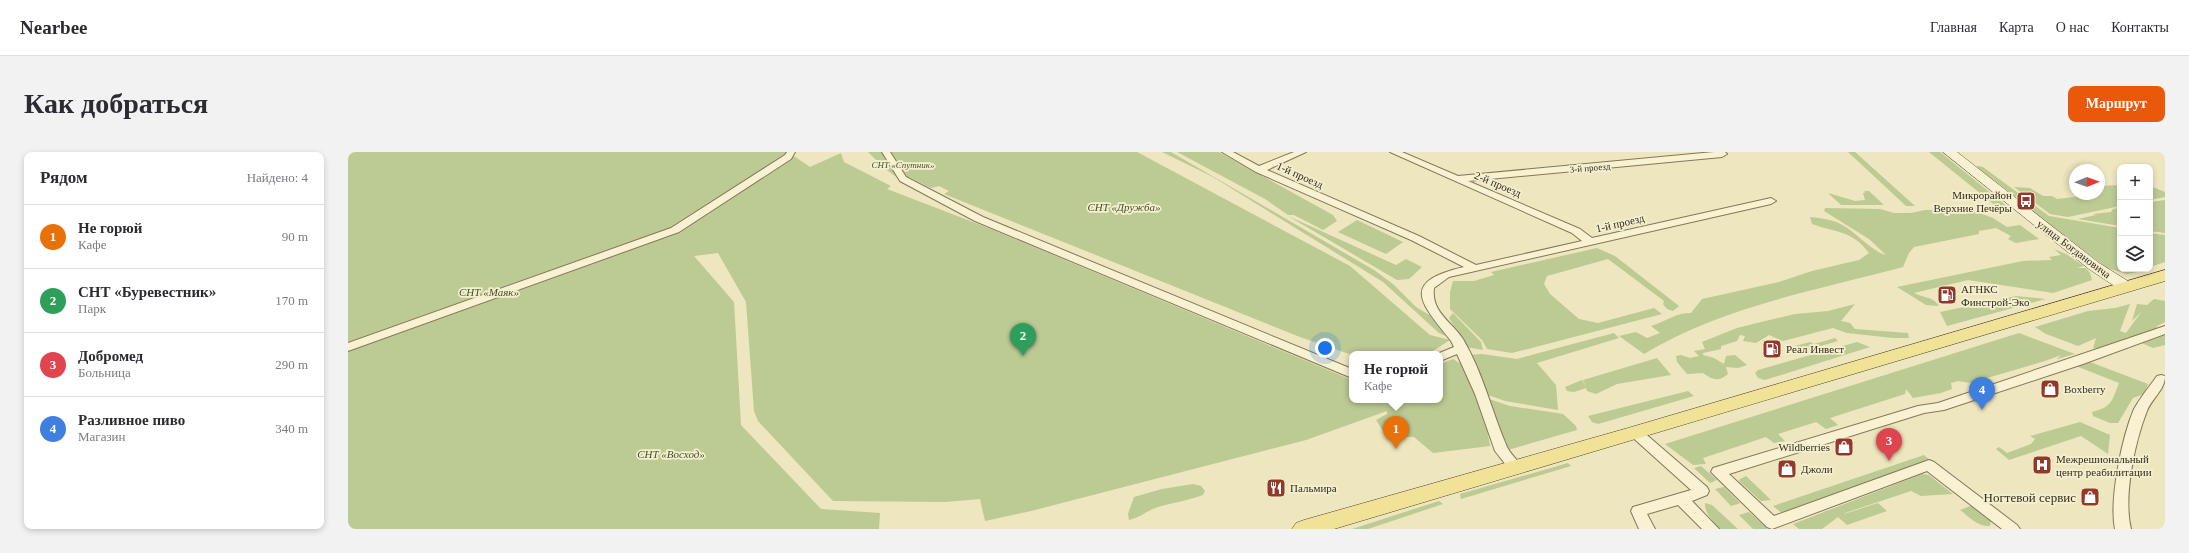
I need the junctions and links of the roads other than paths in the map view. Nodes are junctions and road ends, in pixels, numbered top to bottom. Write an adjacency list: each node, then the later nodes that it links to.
1 (791, 152): 16 (street)
2 (886, 152): 19 (street)
3 (1226, 152): 8 (street, 1-й проезд)
4 (1302, 152): 8 (street)
5 (1394, 152): 9 (street, 2-й проезд)
6 (1949, 152): 14 (street, улица Богдановича)
7 (1722, 154): 9 (street, 3-й проезд)
8 (1259, 170): 12 (street, 1-й проезд)
9 (1457, 179): 11 (street, 2-й проезд)
10 (1771, 201): 11 (street, 1-й проезд)
11 (1590, 242): 12 (street, 1-й проезд)
12 (1474, 268): 17 (street, 1-й проезд)
13 (2165, 275): 14 (main road)
14 (2125, 286): 21 (main road)
15 (2165, 330): 27 (street)
16 (348, 347)
17 (1460, 349): 18 (street); 22 (street)
18 (1443, 356)
19 (1349, 373)
20 (2161, 379): 28 (street)
21 (1636, 433): 22 (main road); 23 (street)
22 (1514, 467): 24 (main road)
23 (1681, 499): 25 (street); 26 (street)
24 (1304, 529)
25 (1647, 529)
26 (1711, 529)
27 (2012, 529)
28 (2123, 529)

